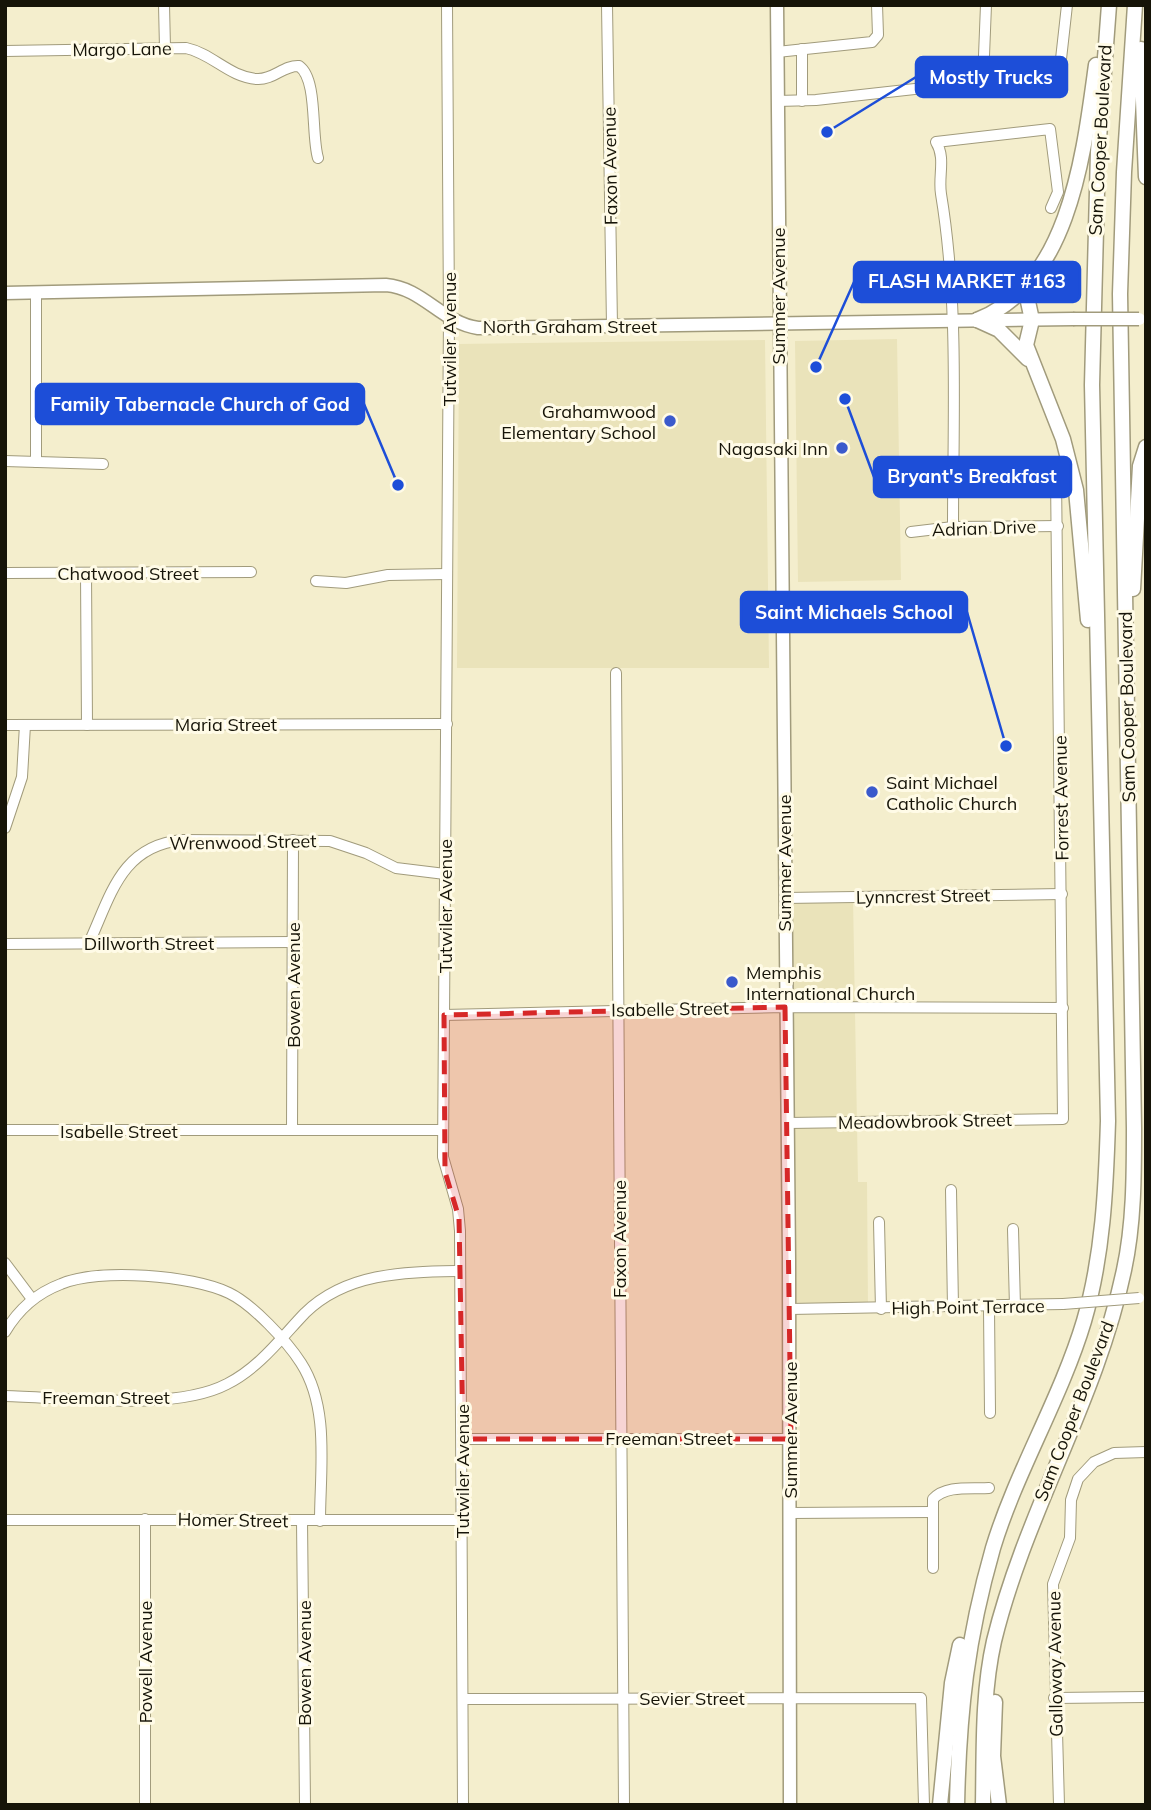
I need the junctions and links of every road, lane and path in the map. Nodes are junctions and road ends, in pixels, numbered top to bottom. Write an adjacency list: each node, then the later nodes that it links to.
1 (164, 5): 11 (street)
2 (447, 5): 24 (street, Tutwiler Avenue)
3 (607, 5): 30 (street, Faxon Avenue)
4 (777, 5): 14 (main road, Summer Avenue)
5 (877, 5): 12 (street)
6 (986, 5): 15 (street)
7 (1067, 5): 15 (street)
8 (1106, 5): 21 (highway); 53 (highway, Sam Cooper Boulevard)
9 (1135, 5): 45 (highway, Sam Cooper Boulevard)
10 (1141, 5): 19 (highway)
11 (165, 48): 13 (street, Margo Lane); 18 (street, Margo Lane)
12 (807, 49): 14 (street); 17 (street)
13 (5, 51)
14 (777, 52): 16 (main road, Summer Avenue)
15 (983, 81): 17 (street)
16 (777, 101): 17 (street); 29 (main road, Summer Avenue)
17 (802, 101)
18 (317, 158)
19 (1146, 177)
20 (1051, 208): 28 (street)
21 (1031, 283): 26 (highway); 27 (highway)
22 (5, 292): 23 (main road, North Graham Street)
23 (36, 292): 24 (main road, North Graham Street); 34 (street)
24 (449, 317): 30 (main road, North Graham Street); 43 (street, Tutwiler Avenue)
25 (1142, 318): 27 (main road, North Graham Street, bridge)
26 (977, 320): 27 (main road, North Graham Street); 28 (main road, North Graham Street); 31 (highway)
27 (1032, 320): 31 (highway)
28 (952, 321): 29 (main road, North Graham Street); 38 (street)
29 (779, 324): 30 (main road, North Graham Street); 56 (main road, Summer Avenue)
30 (612, 326)
31 (1034, 365): 53 (highway)
32 (1146, 447): 45 (highway)
33 (5, 461): 34 (street)
34 (36, 462): 35 (street)
35 (103, 464)
36 (1056, 477): 37 (street, Forrest Avenue)
37 (1058, 526): 38 (street, Adrian Drive); 55 (street, Forrest Avenue)
38 (953, 527): 39 (street, Adrian Drive)
39 (911, 532)
40 (251, 572): 42 (street, Chatwood Street)
41 (5, 573): 42 (street, Chatwood Street)
42 (86, 573): 50 (street)
43 (447, 574): 44 (street); 47 (street, Tutwiler Avenue)
44 (316, 581)
45 (1125, 643): 99 (highway, Sam Cooper Boulevard)
46 (616, 673): 62 (street, Faxon Avenue)
47 (447, 724): 50 (street, Maria Street); 54 (street, Tutwiler Avenue)
48 (5, 725): 49 (street, Maria Street)
49 (25, 725): 50 (street, Maria Street); 51 (street)
50 (86, 725)
51 (5, 828)
52 (293, 840): 54 (street, Wrenwood Street); 57 (street, Bowen Avenue); 58 (street, Wrenwood Street)
53 (1102, 852): 97 (highway, Sam Cooper Boulevard)
54 (445, 874): 63 (street, Tutwiler Avenue)
55 (1062, 894): 56 (street, Lynncrest Street); 61 (street, Forrest Avenue)
56 (784, 898): 60 (main road, Summer Avenue)
57 (293, 942): 58 (street, Dillworth Street); 67 (street, Bowen Avenue)
58 (89, 943): 59 (street, Dillworth Street)
59 (5, 944)
60 (785, 1007): 61 (street, Isabelle Street); 62 (street, Isabelle Street); 65 (main road, Summer Avenue)
61 (1063, 1007): 64 (street, Forrest Avenue)
62 (617, 1011): 63 (street, Isabelle Street); 85 (street, Faxon Avenue)
63 (444, 1015): 68 (street, Tutwiler Avenue)
64 (1063, 1119): 65 (street, Meadowbrook Street)
65 (788, 1123): 79 (main road, Summer Avenue)
66 (5, 1130): 67 (street, Isabelle Street)
67 (292, 1130): 68 (street, Isabelle Street)
68 (443, 1130): 73 (street, Tutwiler Avenue)
69 (951, 1190): 76 (street)
70 (879, 1222): 80 (street)
71 (1013, 1229): 77 (street)
72 (5, 1263): 75 (street)
73 (460, 1271): 82 (street, Freeman Street); 86 (street, Tutwiler Avenue)
74 (1142, 1298): 77 (street, High Point Terrace, bridge)
75 (32, 1299): 81 (street); 82 (street)
76 (953, 1307): 78 (street, High Point Terrace); 80 (street, High Point Terrace)
77 (1015, 1307): 78 (street, High Point Terrace)
78 (989, 1308): 84 (street)
79 (790, 1309): 80 (street, High Point Terrace); 87 (main road, Summer Avenue)
80 (881, 1309)
81 (5, 1332)
82 (281, 1340): 83 (street, Freeman Street); 96 (street)
83 (5, 1396)
84 (990, 1413)
85 (621, 1438): 86 (street, Freeman Street); 87 (street, Freeman Street); 100 (street, Faxon Avenue)
86 (463, 1439): 94 (street, Tutwiler Avenue)
87 (791, 1439): 91 (main road, Summer Avenue)
88 (1146, 1452): 103 (street, Galloway Avenue)
89 (989, 1488): 90 (street)
90 (931, 1512): 91 (street); 98 (street)
91 (791, 1513): 102 (main road, Summer Avenue)
92 (145, 1519): 93 (street, Homer Street); 95 (street, Homer Street); 105 (street, Powell Avenue)
93 (5, 1520)
94 (462, 1520): 96 (street, Homer Street); 104 (street, Tutwiler Avenue)
95 (302, 1521): 96 (street, Homer Street); 106 (street, Bowen Avenue)
96 (320, 1521)
97 (994, 1545): 111 (highway); 112 (highway, Sam Cooper Boulevard)
98 (933, 1568)
99 (1008, 1587): 113 (highway, Sam Cooper Boulevard); 114 (highway)
100 (623, 1697): 102 (street, Sevier Street); 104 (street, Sevier Street); 108 (street, Faxon Avenue)
101 (1146, 1697): 103 (street)
102 (790, 1698): 109 (main road, Summer Avenue); 110 (street, Sevier Street)
103 (1055, 1698): 115 (street, Galloway Avenue)
104 (463, 1699): 107 (street, Tutwiler Avenue)
105 (145, 1805)
106 (305, 1805)
107 (463, 1805)
108 (624, 1805)
109 (790, 1805)
110 (924, 1805)
111 (940, 1805)
112 (957, 1805)
113 (983, 1805)
114 (999, 1805)
115 (1059, 1805)

